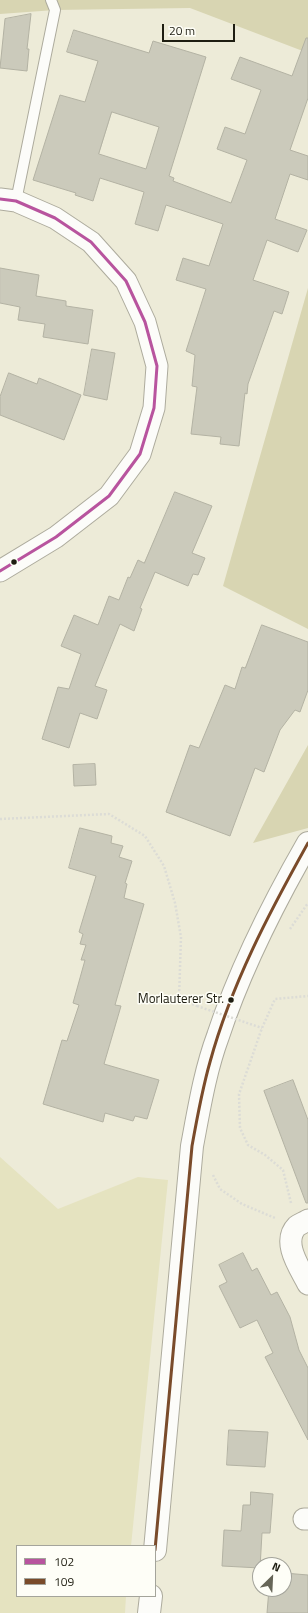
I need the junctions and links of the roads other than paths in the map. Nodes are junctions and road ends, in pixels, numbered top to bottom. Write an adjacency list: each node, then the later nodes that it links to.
1 (51, 0): 2 (lane)
2 (8, 200): 3 (street)
3 (0, 571)
4 (308, 843): 7 (street)
5 (302, 1223): 6 (street)
6 (308, 1284)
7 (155, 1545)
8 (151, 1597): 9 (street)
9 (149, 1613)

